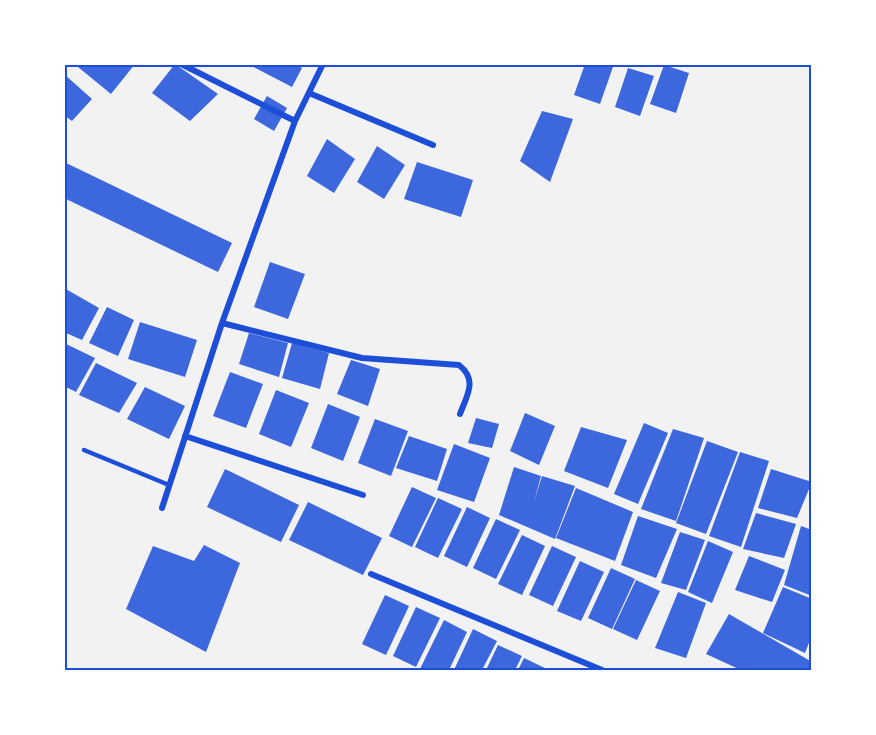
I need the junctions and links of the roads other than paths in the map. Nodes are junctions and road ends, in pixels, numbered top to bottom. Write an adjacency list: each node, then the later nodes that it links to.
1 (181, 64): 4 (street)
2 (323, 64): 3 (street)
3 (309, 93): 4 (street); 5 (street)
4 (295, 121): 6 (street)
5 (433, 145)
6 (222, 323): 7 (street); 8 (street)
7 (459, 414)
8 (185, 436): 10 (street); 11 (street)
9 (84, 450): 10 (lane)
10 (169, 485): 12 (street)
11 (363, 495)
12 (162, 507)
13 (371, 574): 14 (street)
14 (602, 670)

